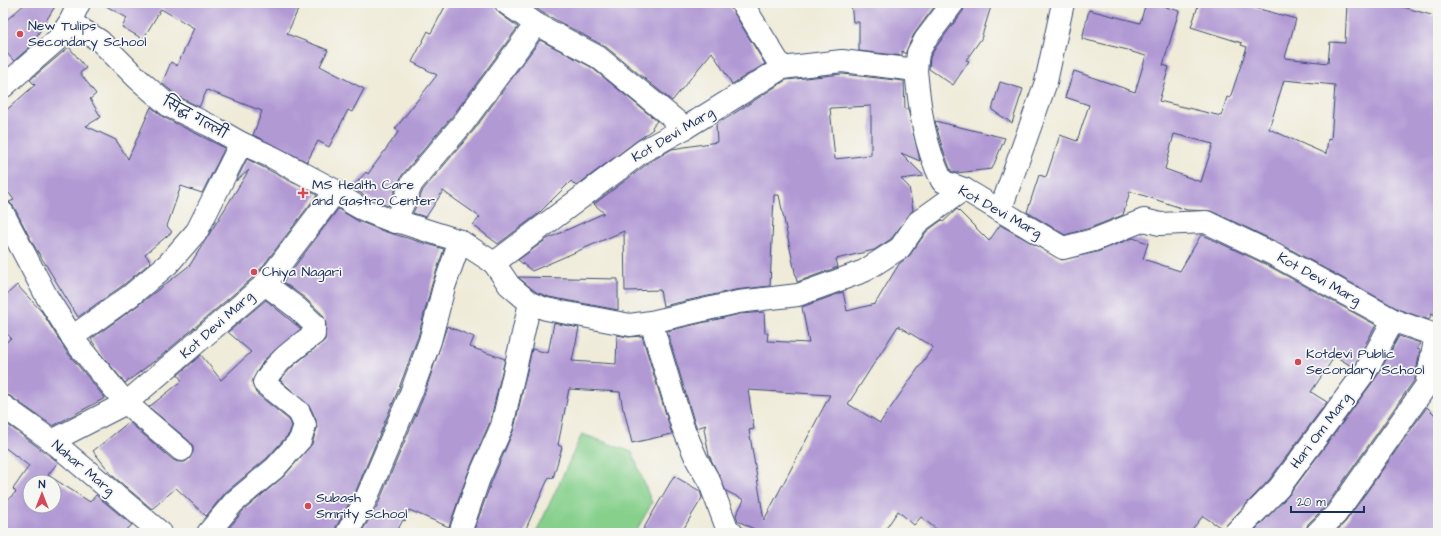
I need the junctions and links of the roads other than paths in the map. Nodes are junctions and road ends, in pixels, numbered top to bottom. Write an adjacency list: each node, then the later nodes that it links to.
1 (79, 3): 6 (street)
2 (506, 3): 7 (street)
3 (742, 3): 8 (street)
4 (953, 3): 9 (street)
5 (1063, 3): 15 (street)
6 (70, 22): 10 (street); 12 (street, सिद्ध गल्ली)
7 (536, 24): 11 (street); 17 (street)
8 (782, 68): 9 (street, Kot Devi Marg); 11 (street, Kot Devi Marg)
9 (916, 70): 13 (street, Kot Devi Marg)
10 (3, 87)
11 (684, 128): 19 (street, Kot Devi Marg)
12 (241, 143): 14 (street, सिद्ध गल्ली); 25 (street)
13 (964, 189): 15 (street, Kot Devi Marg); 23 (street)
14 (336, 191): 17 (street); 20 (street, Kot Devi Marg)
15 (1000, 211): 22 (street, Kot Devi Marg)
16 (3, 213): 25 (street)
17 (395, 222): 18 (street)
18 (460, 241): 19 (street); 32 (street)
19 (494, 262): 21 (street)
20 (265, 284): 26 (street, Kot Devi Marg); 31 (street)
21 (530, 303): 23 (street); 33 (street)
22 (1395, 321): 24 (street, Kot Devi Marg); 35 (street, Hari Om Marg)
23 (651, 322): 34 (street)
24 (1437, 336): 36 (street)
25 (72, 337): 26 (street)
26 (126, 403): 28 (street, Kot Devi Marg); 29 (street)
27 (3, 406): 28 (street, Nahar Marg)
28 (52, 442): 30 (street, Nahar Marg)
29 (181, 450)
30 (161, 533)
31 (208, 533)
32 (347, 533)
33 (460, 533)
34 (732, 533)
35 (1235, 533)
36 (1317, 533)

